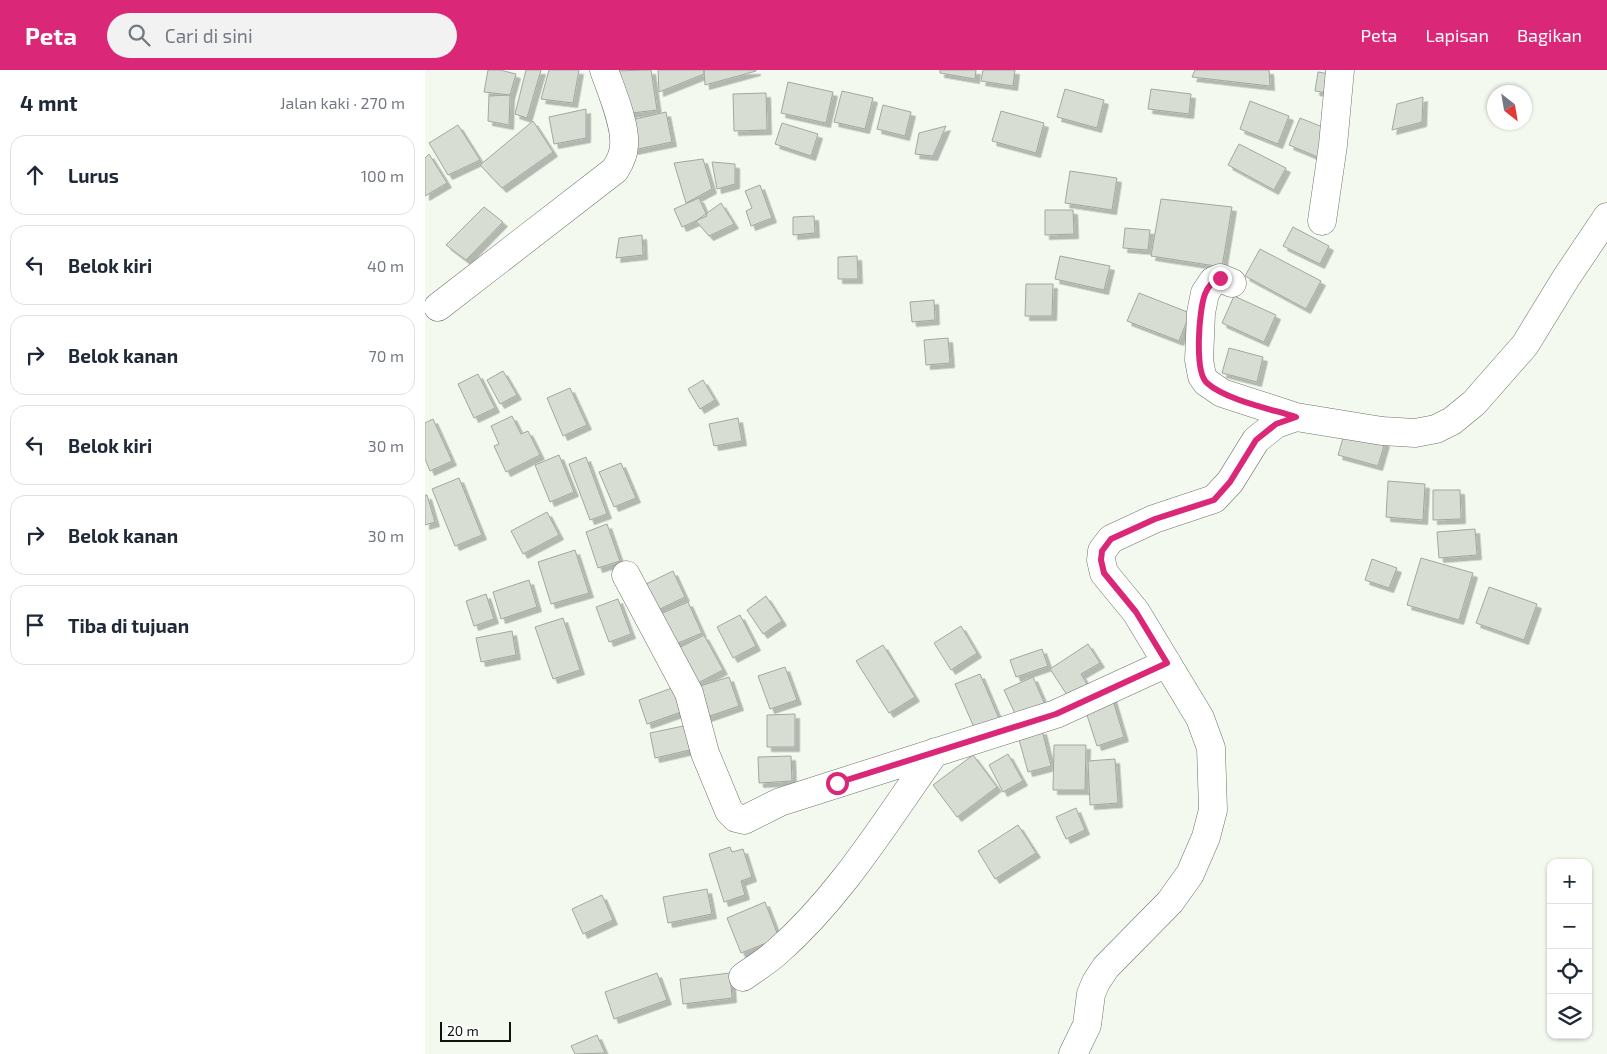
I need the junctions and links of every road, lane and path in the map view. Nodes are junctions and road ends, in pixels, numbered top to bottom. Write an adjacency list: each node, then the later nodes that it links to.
1 (604, 70): 6 (street)
2 (1339, 70): 4 (street)
3 (1607, 217): 7 (street)
4 (1322, 221)
5 (1232, 283): 7 (street)
6 (438, 307)
7 (1296, 417): 9 (street)
8 (626, 575): 10 (street)
9 (1167, 663): 10 (street); 12 (street)
10 (935, 752): 11 (street)
11 (743, 977)
12 (1073, 1054)

